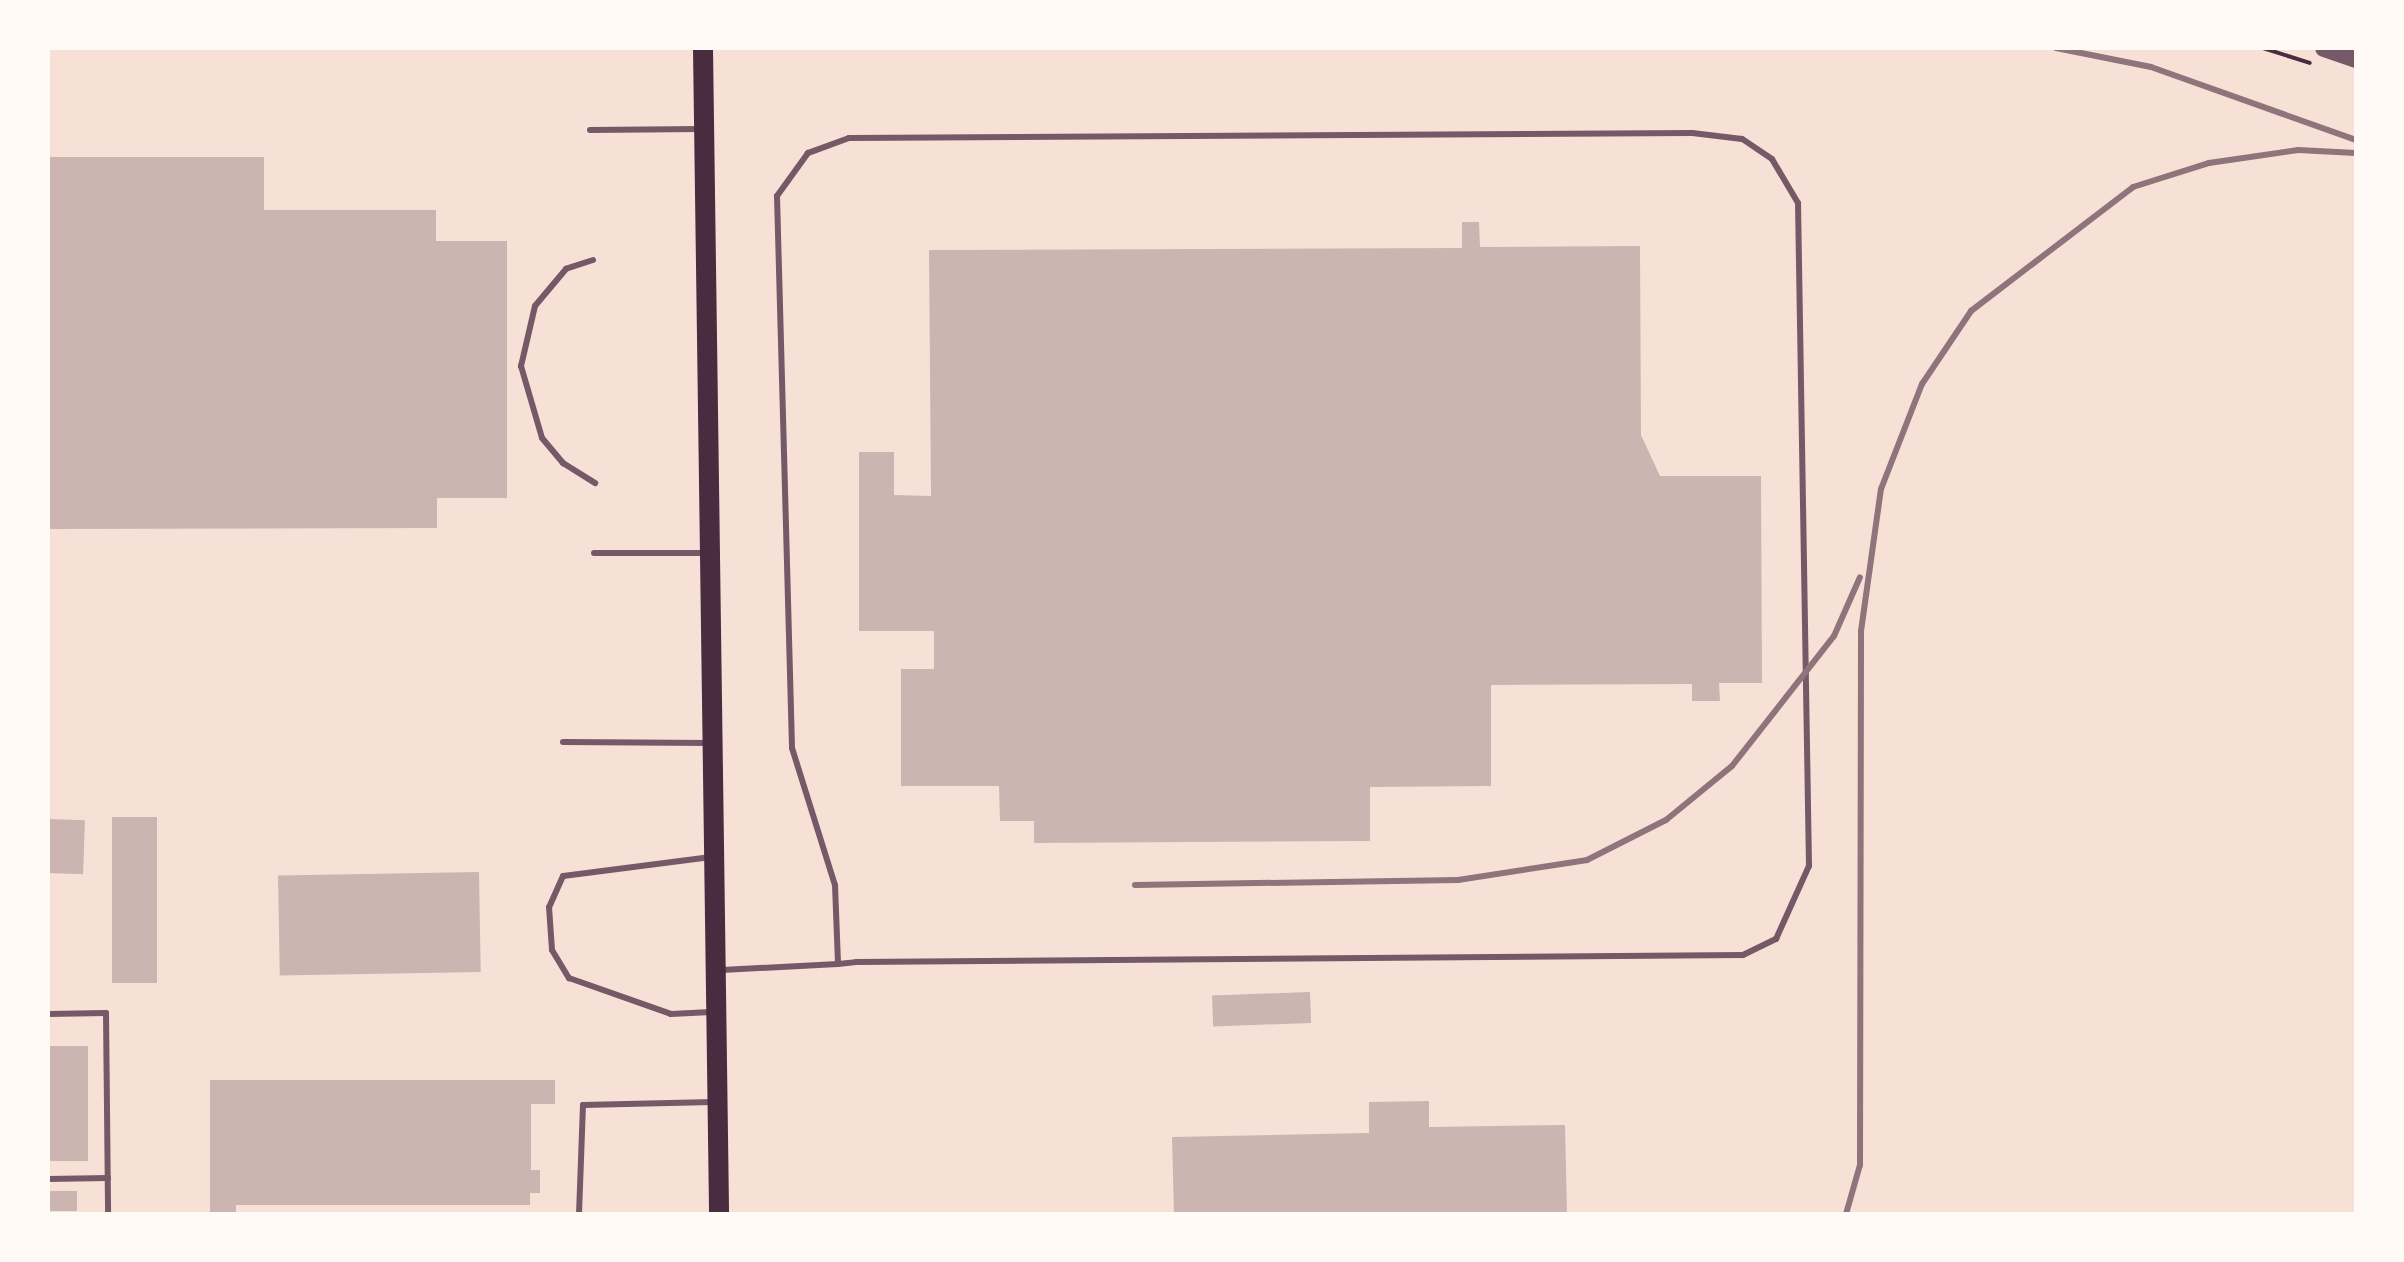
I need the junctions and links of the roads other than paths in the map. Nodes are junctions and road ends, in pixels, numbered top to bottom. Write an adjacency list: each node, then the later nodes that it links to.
1 (703, 48): 4 (main road)
2 (2324, 48): 3 (street)
3 (2356, 59)
4 (703, 129): 5 (lane); 9 (main road)
5 (590, 130)
6 (593, 260): 7 (lane)
7 (596, 483)
8 (594, 553): 9 (lane)
9 (712, 553): 11 (main road)
10 (563, 742): 11 (lane)
11 (715, 743): 12 (main road)
12 (717, 857): 14 (main road); 15 (lane)
13 (838, 964): 13 (lane); 14 (lane)
14 (719, 970): 15 (main road)
15 (719, 1012): 17 (main road)
16 (48, 1014): 18 (lane)
17 (719, 1102): 21 (lane); 22 (main road)
18 (108, 1178): 19 (lane); 20 (lane)
19 (48, 1179)
20 (108, 1214)
21 (579, 1214)
22 (719, 1214)

